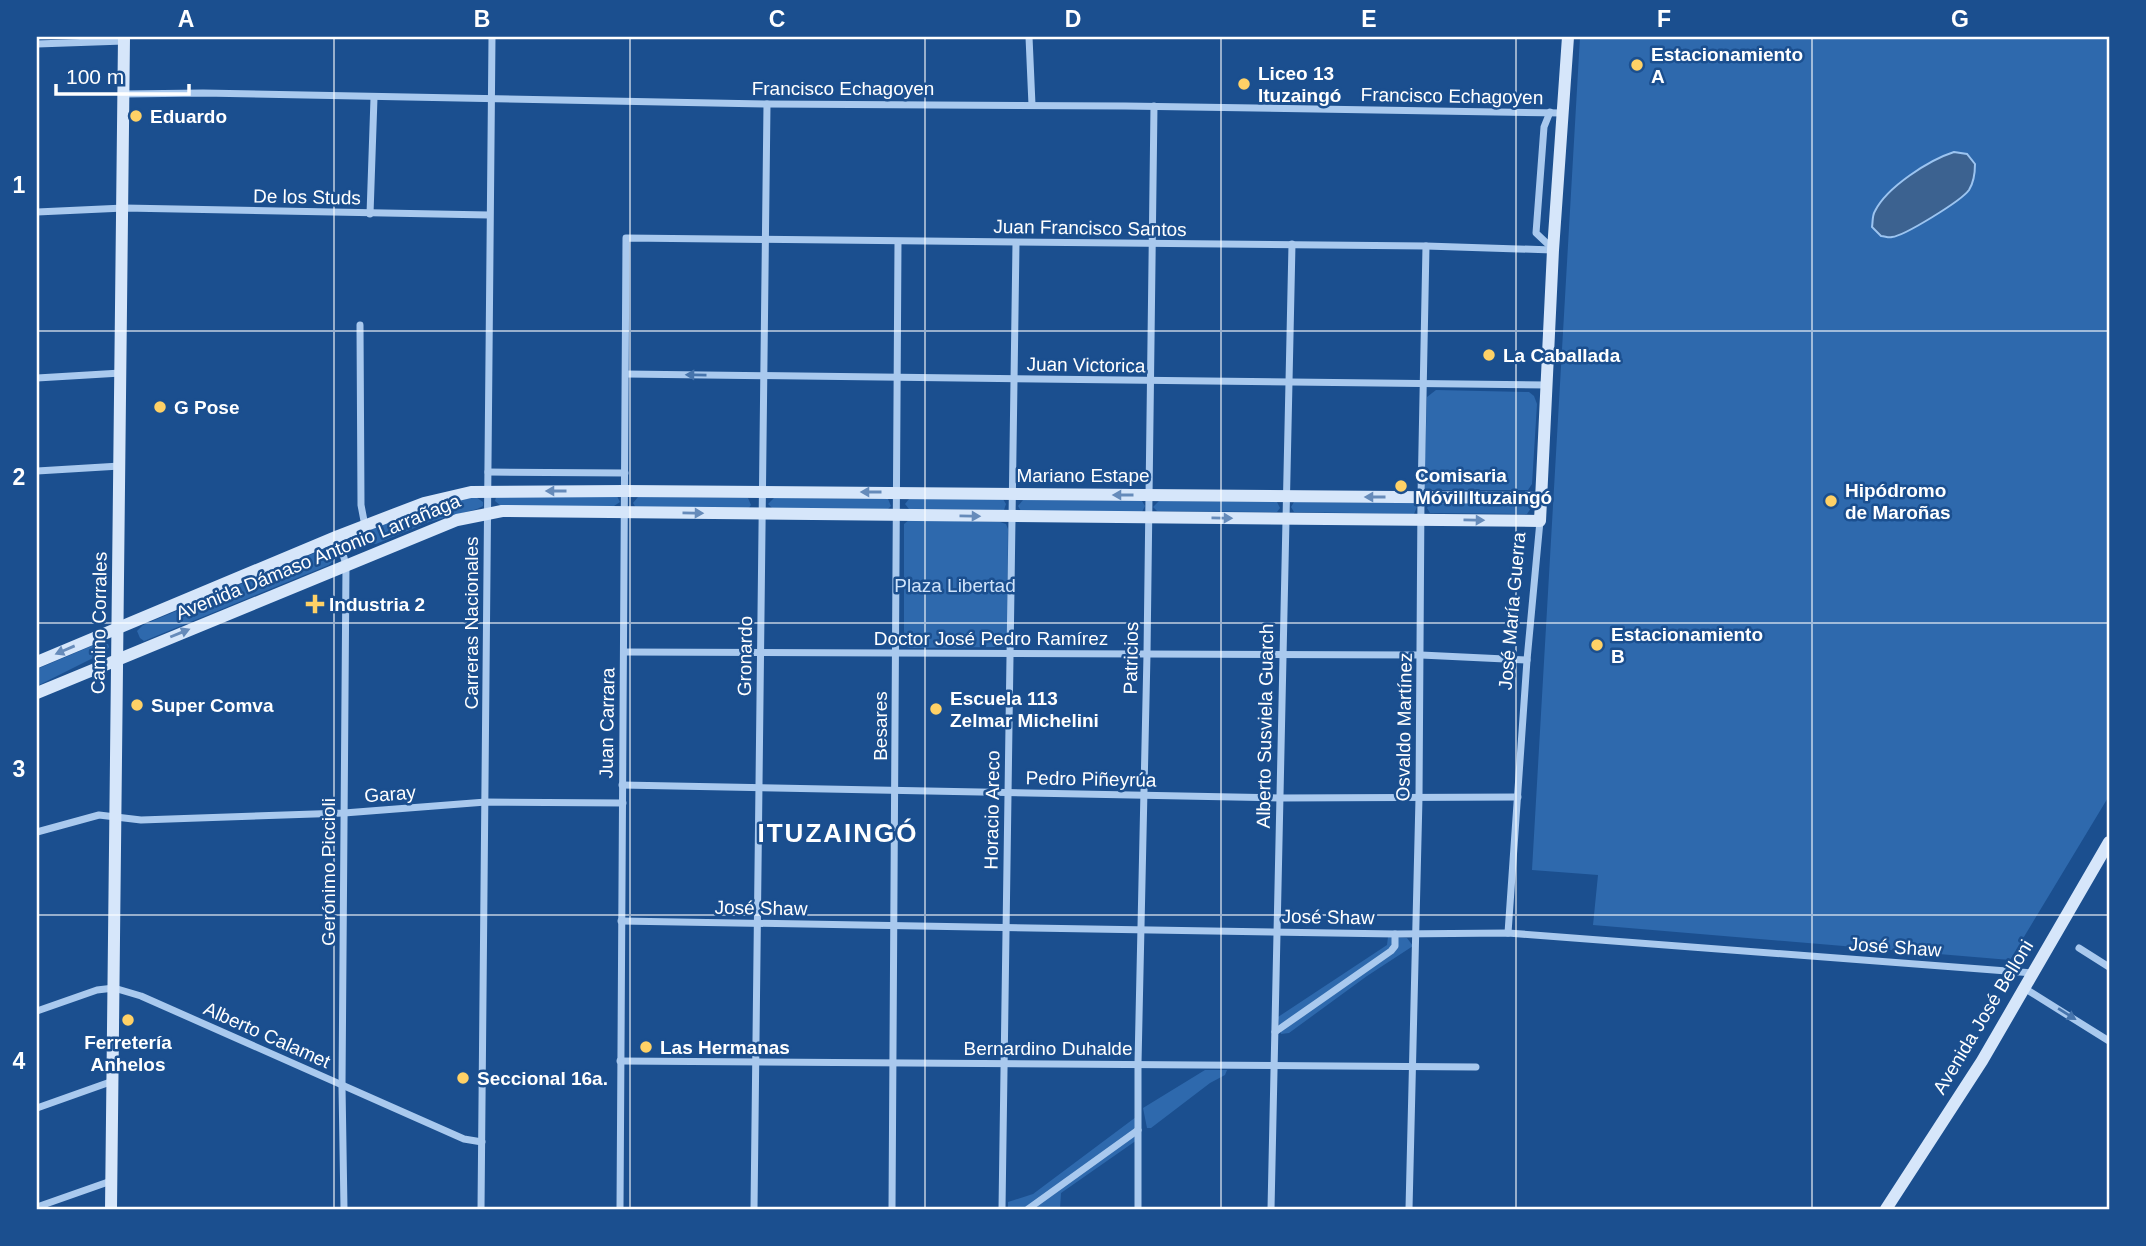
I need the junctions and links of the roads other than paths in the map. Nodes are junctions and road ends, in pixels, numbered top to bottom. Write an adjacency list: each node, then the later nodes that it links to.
1 (492, 37): 8 (street, Carreras Nacionales)
2 (1029, 37): 10 (street)
3 (1568, 37): 12 (street, José María Guerra)
4 (124, 39): 5 (street); 6 (street, Camino Corrales)
5 (37, 44)
6 (124, 94): 7 (street, Francisco Echagoyen); 13 (street, Camino Corrales)
7 (374, 98): 8 (street, Francisco Echagoyen); 15 (street)
8 (491, 99): 9 (street, Francisco Echagoyen); 16 (street, Carreras Nacionales)
9 (766, 104): 10 (street, Francisco Echagoyen); 18 (street, Gronardo)
10 (1032, 105): 11 (street, Francisco Echagoyen)
11 (1154, 106): 12 (street, Francisco Echagoyen); 21 (street, Patricios)
12 (1556, 113): 24 (street, José María Guerra); 24 (street, José María Guerra)
13 (124, 208): 14 (street, De los Studs); 15 (street, De los Studs); 26 (street, Camino Corrales)
14 (37, 212)
15 (370, 214): 16 (street, De los Studs)
16 (489, 215): 38 (street, Carreras Nacionales)
17 (626, 238): 18 (street, Juan Francisco Santos); 27 (street, Juan Carrara)
18 (765, 239): 19 (street, Juan Francisco Santos); 28 (street, Gronardo)
19 (898, 242): 20 (street, Juan Francisco Santos); 30 (street, Besares)
20 (1016, 243): 21 (street, Juan Francisco Santos); 31 (street, Horacio Areco)
21 (1152, 244): 22 (street, Juan Francisco Santos); 32 (street, Patricios)
22 (1292, 244): 23 (street, Juan Francisco Santos); 33 (street, Alberto Susviela Guarch)
23 (1426, 246): 24 (street, Juan Francisco Santos); 34 (street, Osvaldo Martínez)
24 (1553, 250): 35 (street, José María Guerra)
25 (360, 326): 58 (street)
26 (121, 373): 29 (street); 36 (street, Camino Corrales)
27 (626, 374): 28 (street, Juan Victorica, one-way to 27); 39 (street, Juan Carrara)
28 (764, 376): 30 (street, Juan Victorica); 42 (street, Gronardo)
29 (37, 378)
30 (898, 378): 31 (street, Juan Victorica); 43 (street, Besares)
31 (1014, 380): 32 (street, Juan Victorica); 44 (street, Horacio Areco)
32 (1150, 382): 33 (street, Juan Victorica); 45 (street, Patricios)
33 (1289, 383): 34 (street, Juan Victorica); 46 (street, Alberto Susviela Guarch)
34 (1424, 384): 35 (street, Juan Victorica); 47 (street, Osvaldo Martínez)
35 (1547, 385): 48 (street, José María Guerra)
36 (120, 466): 37 (street); 61 (street, Camino Corrales)
37 (37, 471)
38 (488, 472): 39 (street); 40 (street, Carreras Nacionales)
39 (625, 473): 41 (street, Juan Carrara)
40 (488, 491): 41 (street, Avenida Dámaso Antonio Larrañaga, one-way to 40); 49 (street, Carreras Nacionales); 58 (street, Avenida Dámaso Antonio Larrañaga)
41 (625, 491): 42 (street, Mariano Estape); 50 (street, Juan Carrara)
42 (762, 492): 43 (street, Mariano Estape, one-way to 42); 51 (street, Gronardo)
43 (897, 492): 44 (street, Mariano Estape); 52 (street, Besares)
44 (1013, 495): 45 (street, Mariano Estape, one-way to 44); 53 (street, Horacio Areco)
45 (1149, 495): 46 (street, Mariano Estape); 54 (street, Patricios)
46 (1286, 496): 47 (street, Mariano Estape, one-way to 46); 55 (street, Alberto Susviela Guarch)
47 (1421, 497): 48 (street, Mariano Estape); 56 (street, Osvaldo Martínez)
48 (1541, 498): 57 (street, José María Guerra)
49 (487, 513): 50 (street, Avenida Dámaso Antonio Larrañaga); 60 (street, Avenida Dámaso Antonio Larrañaga); 81 (street, Carreras Nacionales)
50 (625, 513): 51 (street, one-way to 51); 62 (street, Juan Carrara)
51 (762, 514): 52 (street); 63 (street, Gronardo)
52 (897, 515): 53 (street, one-way to 53); 65 (street, Besares)
53 (1012, 517): 54 (street); 64 (street, Horacio Areco)
54 (1148, 517): 55 (street, one-way to 55); 66 (street, Patricios)
55 (1286, 519): 56 (street); 68 (street, Alberto Susviela Guarch)
56 (1421, 520): 57 (street, one-way to 57); 67 (street, Osvaldo Martínez)
57 (1540, 521): 70 (street, José María Guerra)
58 (365, 526): 59 (street, Avenida Dámaso Antonio Larrañaga)
59 (338, 536): 60 (street, Gerónimo Piccioli); 61 (street, Avenida Dámaso Antonio Larrañaga)
60 (346, 565): 69 (street, Avenida Dámaso Antonio Larrañaga, one-way to 60); 83 (street, Gerónimo Piccioli)
61 (117, 628): 69 (street, Camino Corrales); 71 (street, Avenida Dámaso Antonio Larrañaga, one-way to 71)
62 (624, 652): 63 (street, Doctor José Pedro Ramírez); 73 (street, Juan Carrara)
63 (761, 652): 65 (street, Doctor José Pedro Ramírez); 74 (street, Gronardo)
64 (1010, 652): 65 (street, Doctor José Pedro Ramírez); 66 (street, Doctor José Pedro Ramírez); 76 (street, Horacio Areco)
65 (896, 654): 75 (street, Besares)
66 (1147, 654): 68 (street, Doctor José Pedro Ramírez); 77 (street, Patricios)
67 (1422, 655): 68 (street, Doctor José Pedro Ramírez); 70 (street, Doctor José Pedro Ramírez); 79 (street, Osvaldo Martínez)
68 (1283, 656): 80 (street, Alberto Susviela Guarch)
69 (117, 659): 72 (street, Avenida Dámaso Antonio Larrañaga); 84 (street, Camino Corrales)
70 (1527, 660): 78 (street, José María Guerra)
71 (37, 662)
72 (37, 693)
73 (622, 785): 74 (street, Pedro Piñeyrúa); 82 (street, Juan Carrara)
74 (760, 787): 75 (street, Pedro Piñeyrúa); 88 (street, Gronardo)
75 (895, 790): 76 (street, Pedro Piñeyrúa); 89 (street, Besares)
76 (1008, 792): 77 (street, Pedro Piñeyrúa); 90 (street, Horacio Areco)
77 (1144, 796): 80 (street, Pedro Piñeyrúa); 91 (street, Patricios)
78 (1518, 797): 79 (street, Pedro Piñeyrúa); 93 (street, José María Guerra)
79 (1419, 798): 80 (street, Pedro Piñeyrúa); 95 (street, Osvaldo Martínez)
80 (1279, 799): 92 (street, Alberto Susviela Guarch)
81 (486, 802): 82 (street, Garay); 83 (street, Garay); 116 (street, Carreras Nacionales)
82 (623, 803): 87 (street, Juan Carrara)
83 (344, 813): 84 (street, Garay); 113 (street, Gerónimo Piccioli)
84 (117, 817): 85 (street, Garay); 99 (street, Camino Corrales)
85 (37, 832)
86 (2109, 842): 98 (street, Avenida José Belloni)
87 (621, 921): 88 (street, José Shaw); 104 (street, Juan Carrara)
88 (758, 924): 89 (street, José Shaw); 105 (street, Gronardo)
89 (894, 926): 90 (street, José Shaw); 106 (street, Besares)
90 (1006, 928): 91 (street, José Shaw); 108 (street, Horacio Areco)
91 (1140, 930): 92 (street, José Shaw); 107 (street, Patricios)
92 (1277, 932): 94 (street, José Shaw); 102 (street, Alberto Susviela Guarch)
93 (1507, 933): 95 (street, José Shaw); 98 (street, José Shaw)
94 (1395, 934): 95 (street, José Shaw); 102 (street)
95 (1415, 934): 110 (street, Osvaldo Martínez)
96 (2079, 948): 97 (street)
97 (2109, 967)
98 (2033, 973): 100 (street, Avenida José Belloni)
99 (114, 988): 101 (street); 112 (street, Camino Corrales); 113 (street, Alberto Calamet)
100 (2024, 988): 103 (street, one-way to 103); 130 (street, Avenida José Belloni)
101 (37, 1011)
102 (1275, 1032): 109 (street, Alberto Susviela Guarch)
103 (2109, 1041)
104 (620, 1061): 105 (street, Bernardino Duhalde); 122 (street, Juan Carrara)
105 (756, 1063): 106 (street, Bernardino Duhalde); 123 (street, Gronardo)
106 (893, 1063): 108 (street, Bernardino Duhalde); 124 (street, Besares)
107 (1138, 1063): 108 (street, Bernardino Duhalde); 109 (street, Bernardino Duhalde); 115 (street, Patricios)
108 (1005, 1064): 125 (street, Horacio Areco)
109 (1274, 1064): 110 (street, Bernardino Duhalde); 128 (street, Alberto Susviela Guarch)
110 (1411, 1066): 111 (street, Bernardino Duhalde); 129 (street, Osvaldo Martínez)
111 (1476, 1067)
112 (113, 1081): 114 (street); 117 (street, Camino Corrales)
113 (342, 1086): 116 (street, Alberto Calamet); 120 (street, Gerónimo Piccioli)
114 (37, 1108)
115 (1138, 1130): 126 (street); 127 (street, Patricios)
116 (482, 1142): 121 (street, Carreras Nacionales)
117 (111, 1181): 118 (street); 119 (street, Camino Corrales)
118 (37, 1207)
119 (111, 1209)
120 (344, 1209)
121 (481, 1209)
122 (620, 1209)
123 (754, 1209)
124 (892, 1209)
125 (1002, 1209)
126 (1028, 1209)
127 (1138, 1209)
128 (1271, 1209)
129 (1409, 1209)
130 (1886, 1209)

